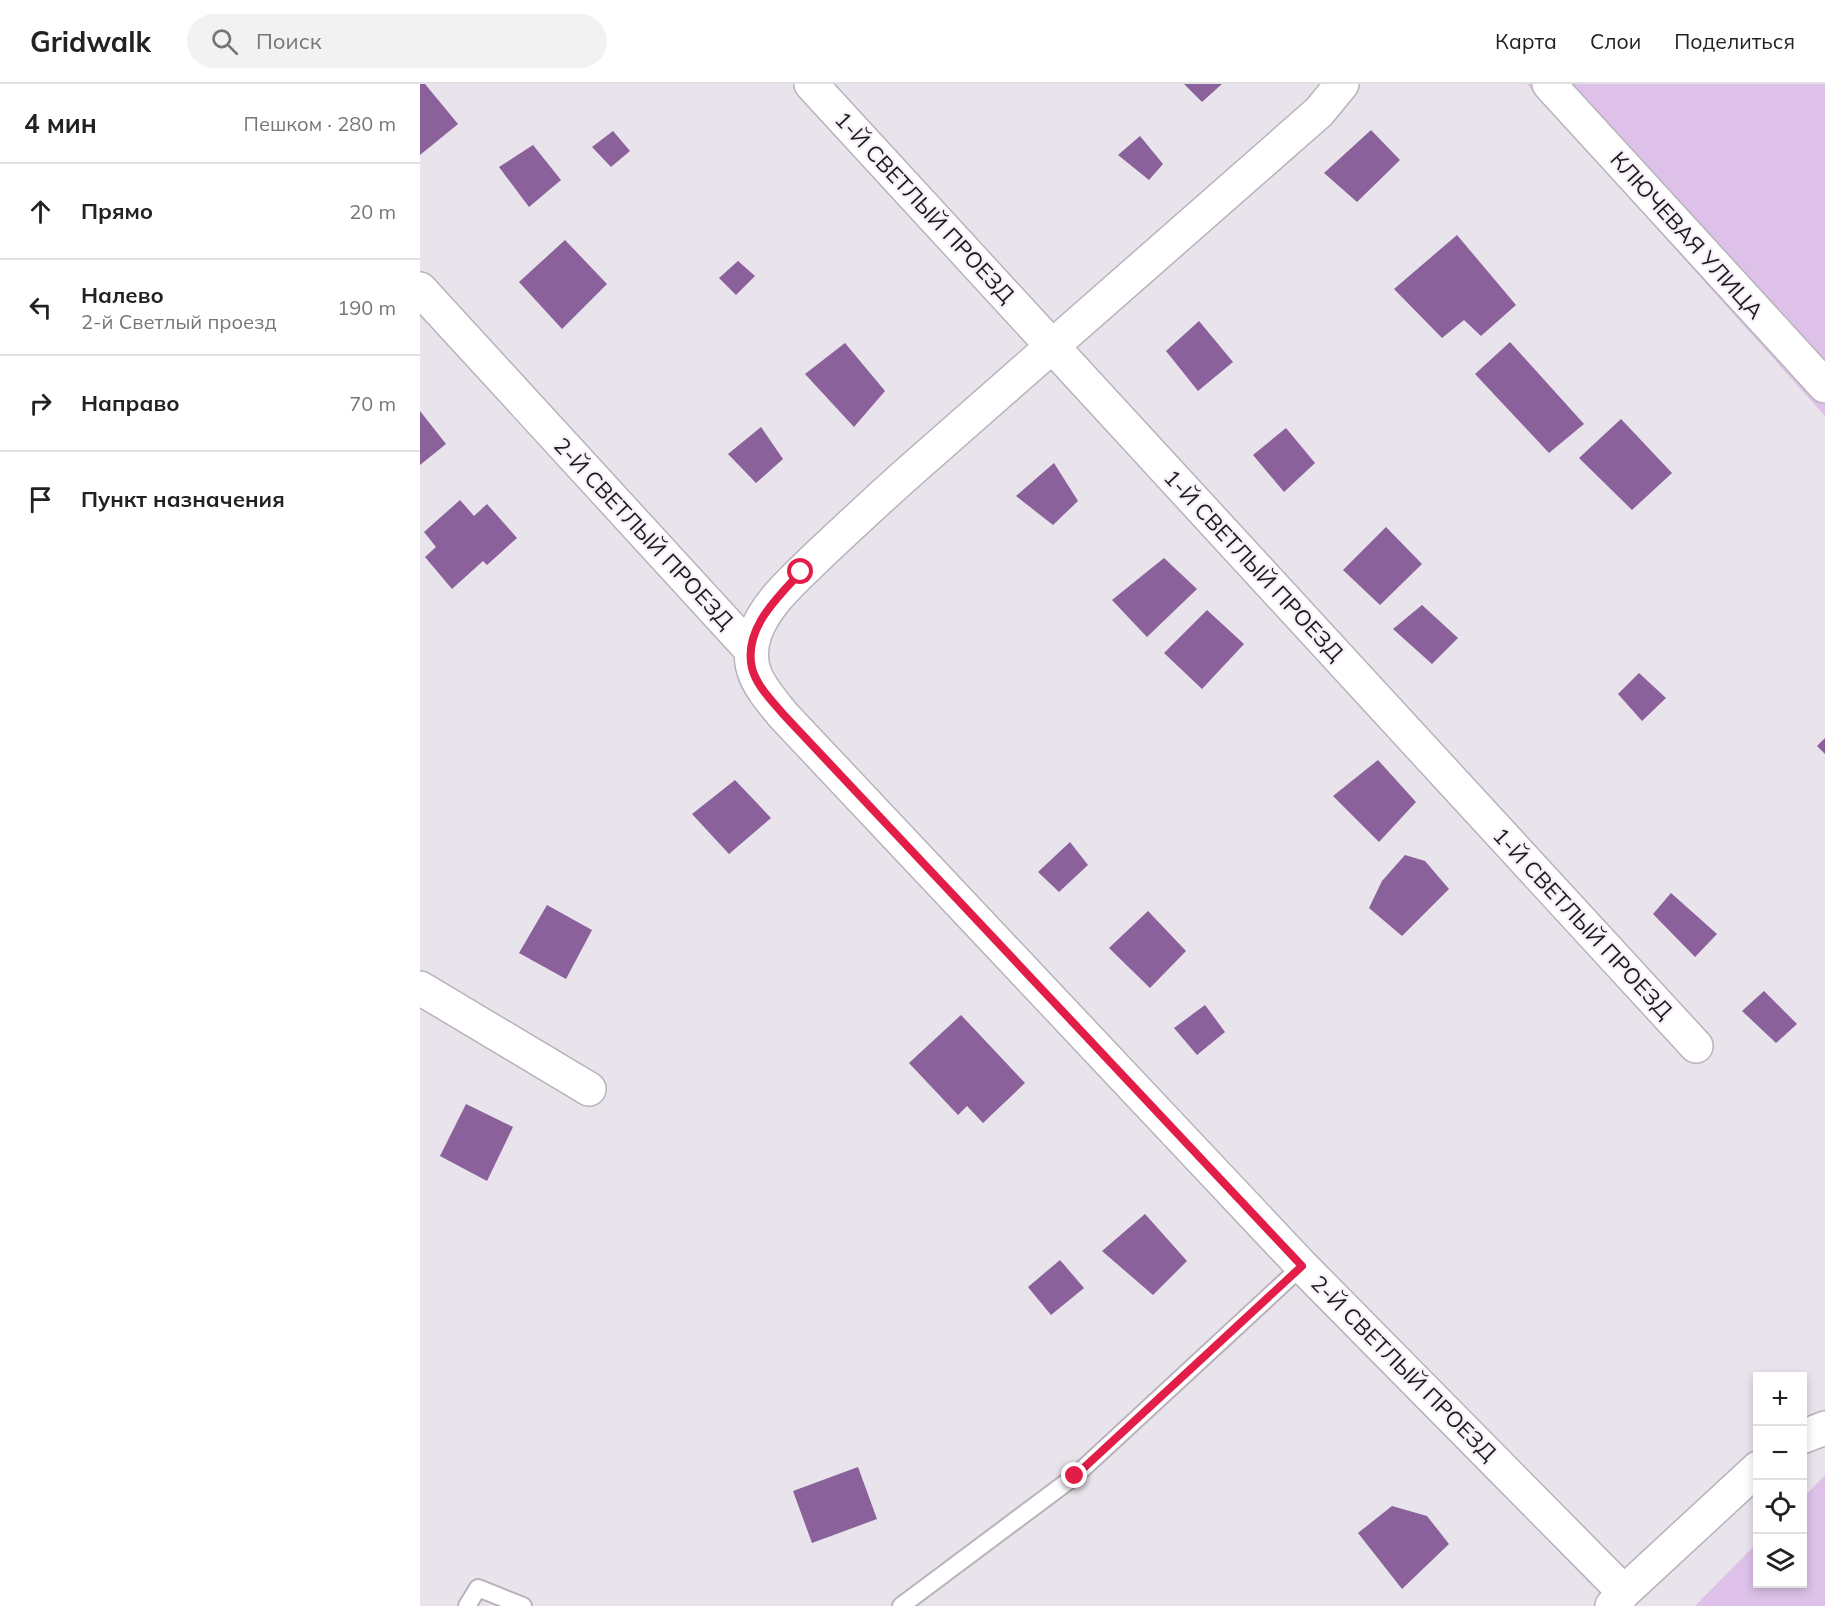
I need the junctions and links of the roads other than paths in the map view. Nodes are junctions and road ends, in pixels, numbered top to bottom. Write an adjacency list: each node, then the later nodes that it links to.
1 (811, 84): 5 (street, 1-Й СВЕТЛЫЙ ПРОЕЗД)
2 (1342, 84): 5 (street)
3 (1549, 84): 6 (street, КЛЮЧЕВАЯ УЛИЦА)
4 (420, 289): 7 (street, 2-Й СВЕТЛЫЙ ПРОЕЗД)
5 (1052, 346): 7 (street); 9 (street, 1-Й СВЕТЛЫЙ ПРОЕЗД)
6 (1825, 386)
7 (751, 650): 11 (street, 2-Й СВЕТЛЫЙ ПРОЕЗД)
8 (420, 988): 10 (street)
9 (1696, 1046)
10 (589, 1089)
11 (1302, 1266): 15 (street, 2-Й СВЕТЛЫЙ ПРОЕЗД); 18 (lane)
12 (1825, 1428): 13 (street)
13 (1807, 1435)
14 (1753, 1473): 15 (street)
15 (1618, 1599)
16 (467, 1606): 17 (lane)
17 (523, 1606)
18 (901, 1606)

